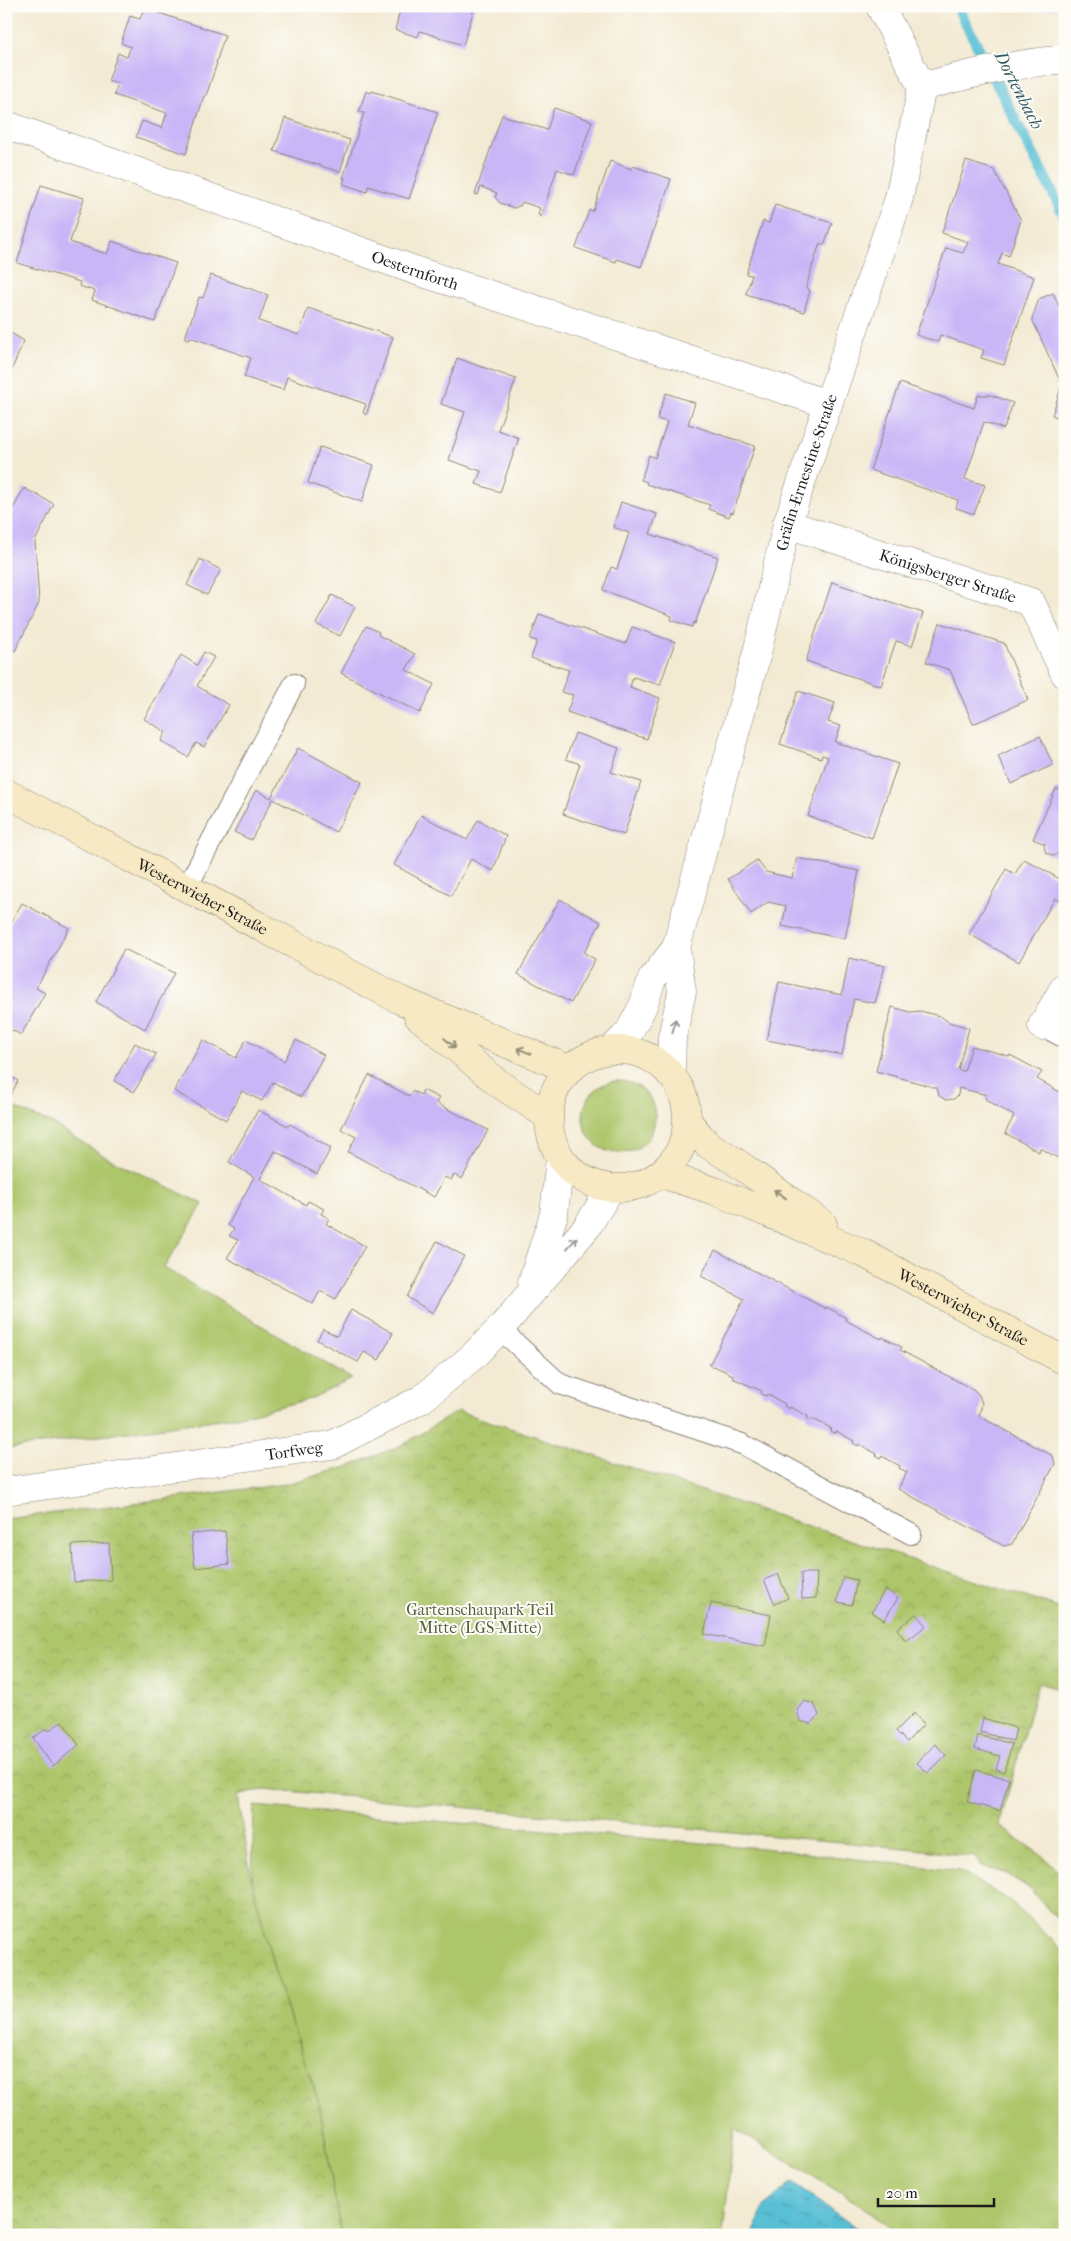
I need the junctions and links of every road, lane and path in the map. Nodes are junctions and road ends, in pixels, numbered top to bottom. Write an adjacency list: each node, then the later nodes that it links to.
1 (880, 6): 3 (street)
2 (1065, 59): 3 (street)
3 (922, 87): 5 (street, Gräfin-Ernestine-Straße)
4 (6, 125): 5 (street, Oesternforth)
5 (828, 404): 6 (street, Gräfin-Ernestine-Straße)
6 (788, 524): 7 (street, Königsberger Straße); 11 (street, Gräfin-Ernestine-Straße)
7 (1065, 674)
8 (294, 684): 10 (lane)
9 (6, 793): 10 (main road, Westerwieher Straße)
10 (186, 889): 13 (main road, Westerwieher Straße)
11 (676, 948): 15 (street, Gräfin-Ernestine-Straße); 17 (street, Gräfin-Ernestine-Straße, one-way to 11)
12 (1065, 986): 14 (street)
13 (400, 1000): 16 (main road, Westerwieher Straße, one-way to 13); 18 (main road, Westerwieher Straße, one-way to 18)
14 (1054, 1032)
15 (613, 1049): 16 (main road); 17 (main road)
16 (569, 1069): 18 (main road)
17 (671, 1075): 19 (main road)
18 (548, 1116): 20 (main road)
19 (689, 1123): 21 (main road); 23 (main road, Westerwieher Straße, one-way to 19)
20 (560, 1158): 22 (main road); 24 (street, Torfweg)
21 (661, 1174): 22 (main road); 23 (main road, Westerwieher Straße)
22 (610, 1188): 24 (street, Torfweg, one-way to 22)
23 (862, 1253): 26 (main road, Westerwieher Straße)
24 (529, 1293): 25 (street, Torfweg)
25 (500, 1328): 27 (street, Torfweg); 28 (lane)
26 (1065, 1361)
27 (6, 1491)
28 (911, 1534)

